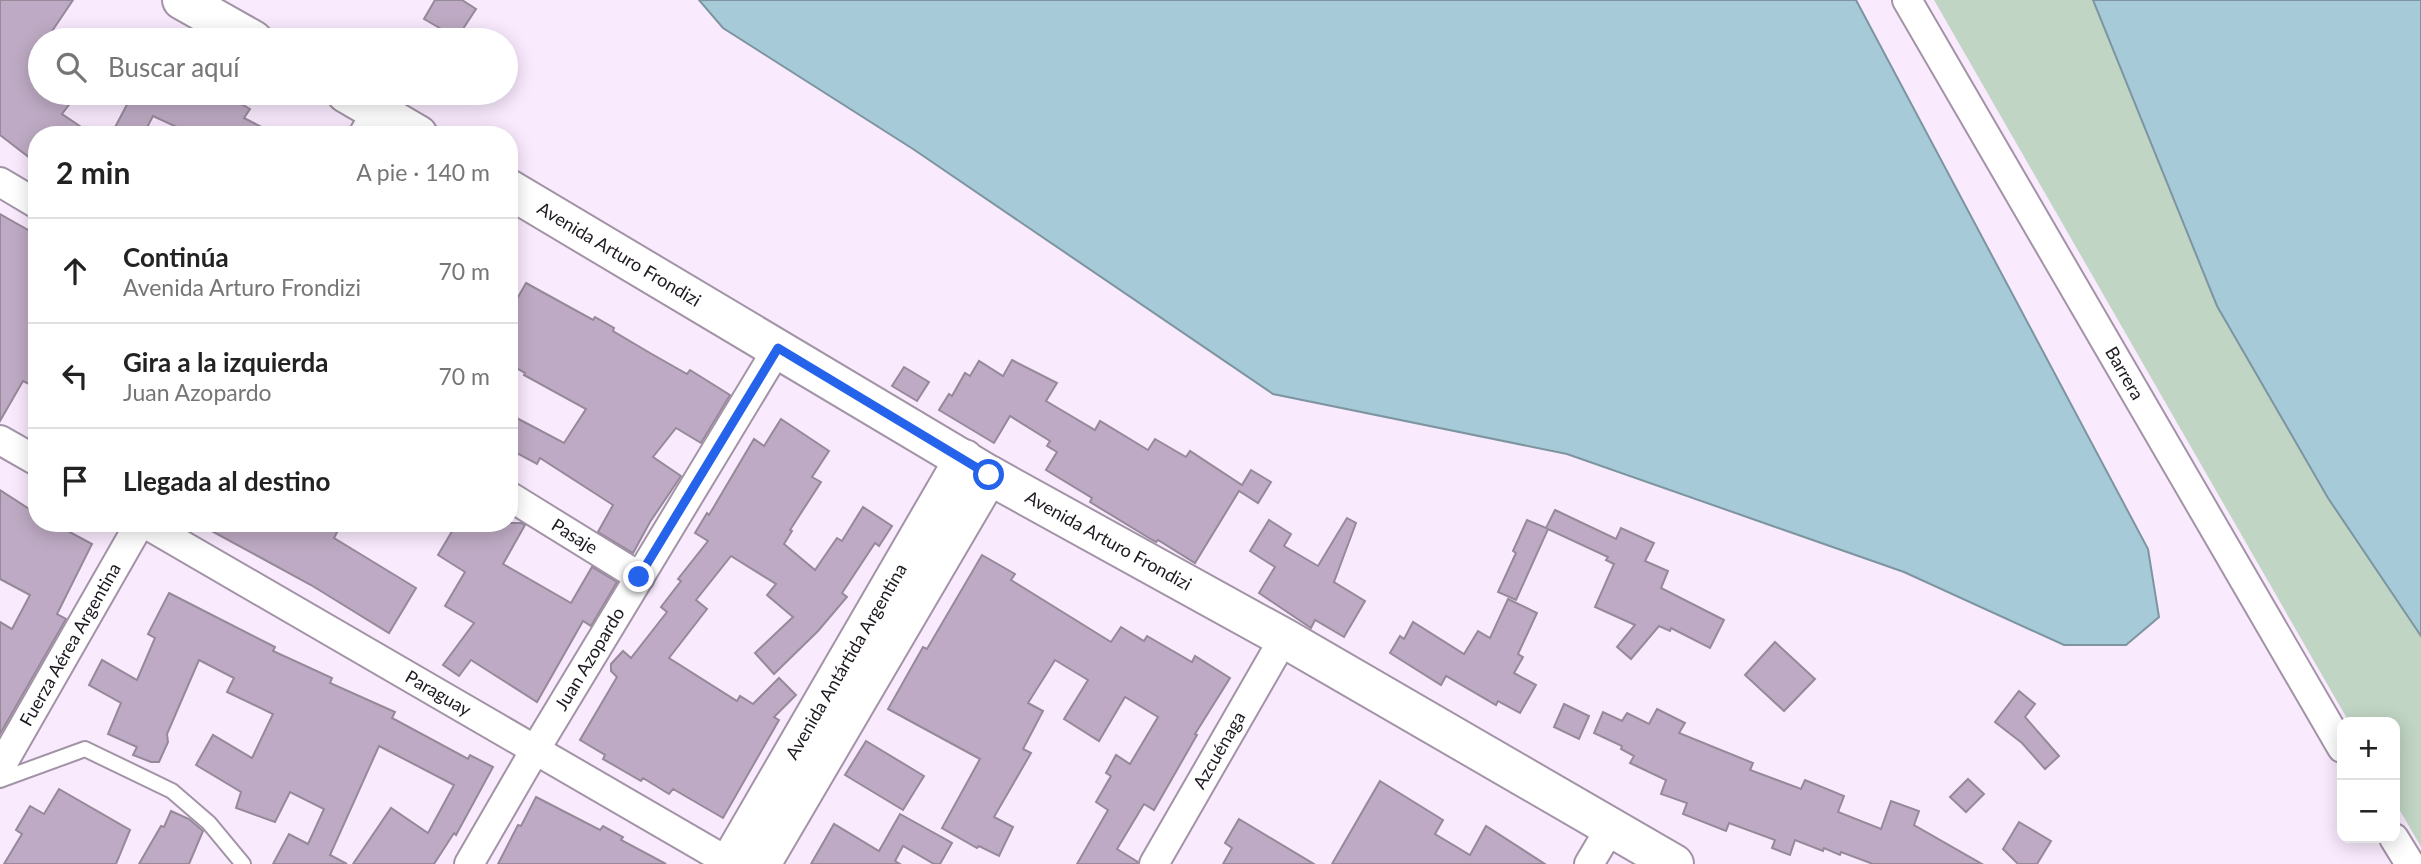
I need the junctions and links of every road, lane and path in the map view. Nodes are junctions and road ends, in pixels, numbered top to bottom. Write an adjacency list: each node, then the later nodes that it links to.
1 (183, 0): 3 (main road)
2 (1907, 0): 18 (street, Barrera)
3 (232, 28)
4 (362, 113): 5 (main road)
5 (395, 126)
6 (0, 182): 8 (street)
7 (518, 194): 9 (main road, Avenida Arturo Frondizi)
8 (28, 199)
9 (778, 348): 12 (main road, Avenida Arturo Frondizi); 16 (street, Juan Azopardo)
10 (0, 440): 11 (street)
11 (28, 456)
12 (976, 467): 17 (main road, Avenida Arturo Frondizi); 26 (main road, Avenida Antártida Argentina)
13 (518, 502): 16 (street, Pasaje)
14 (137, 532): 20 (street, Fuerza Aérea Argentina)
15 (158, 532): 19 (street, Paraguay)
16 (639, 577): 19 (street, Juan Azopardo)
17 (1284, 638): 22 (main road, Avenida Arturo Frondizi); 27 (street, Azcuénaga)
18 (2337, 739)
19 (535, 750): 25 (street, Juan Azopardo); 26 (street, Paraguay)
20 (0, 768)
21 (0, 780): 24 (lane)
22 (1612, 827): 28 (street); 29 (main road, Avenida Arturo Frondizi)
23 (2397, 843): 30 (street)
24 (243, 864)
25 (469, 864)
26 (738, 864)
27 (1154, 864)
28 (1589, 864)
29 (1674, 864)
30 (2410, 864)

